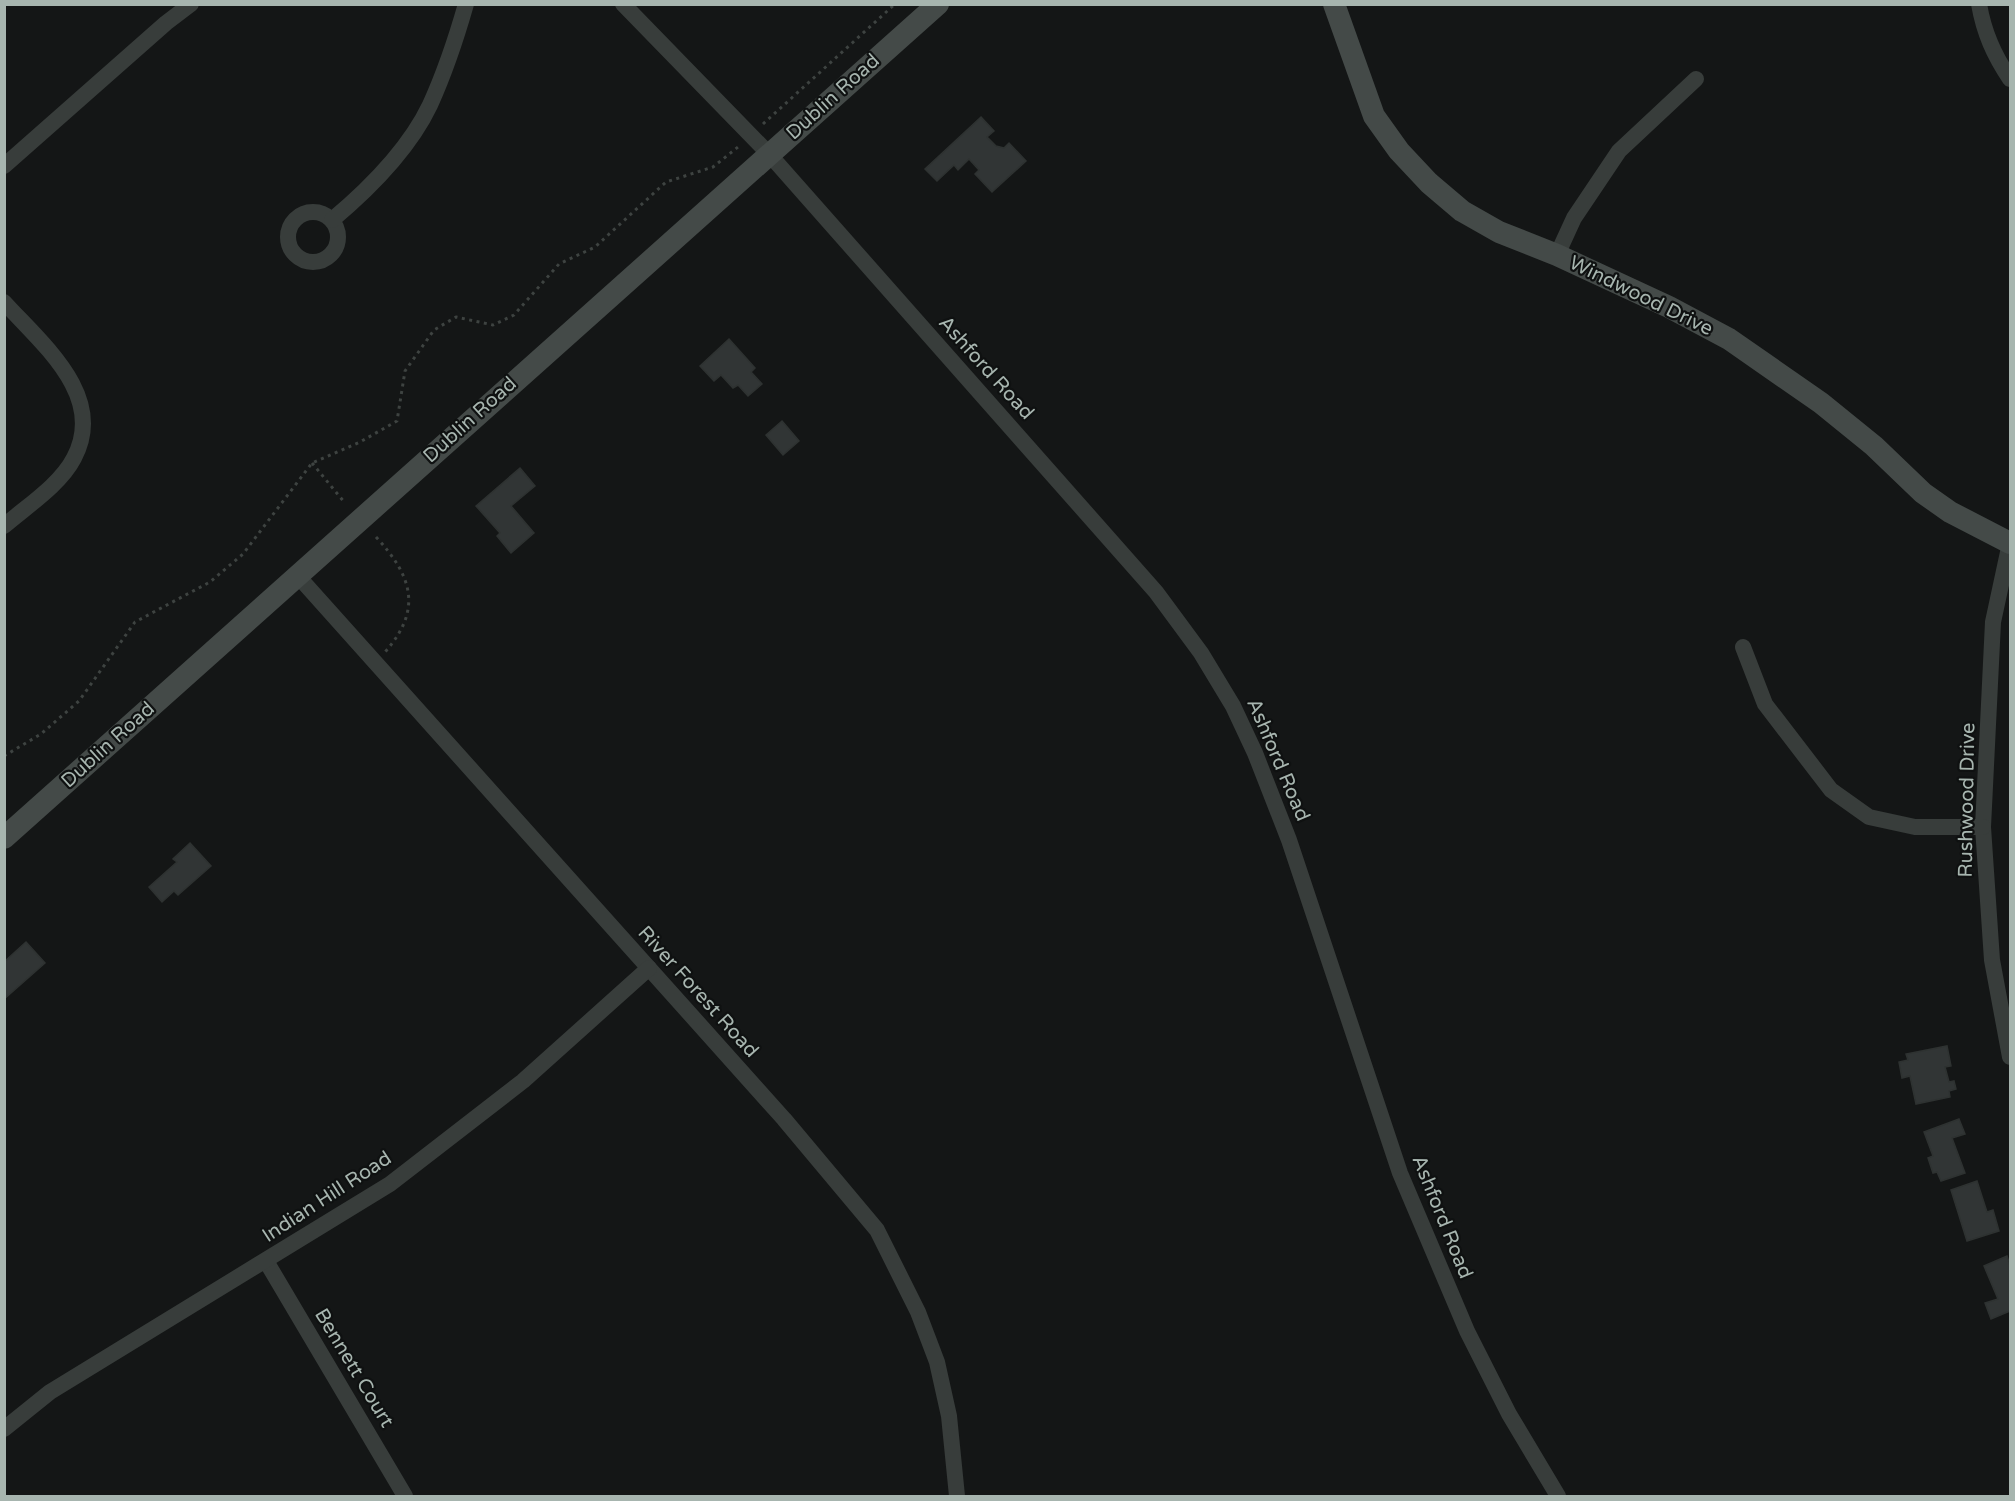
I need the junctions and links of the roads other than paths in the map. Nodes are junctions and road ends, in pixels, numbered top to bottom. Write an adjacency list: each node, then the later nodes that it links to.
1 (191, 4): 10 (street)
2 (466, 4): 11 (street)
3 (623, 4): 9 (street, Ashford Road)
4 (938, 4): 9 (main road, Dublin Road)
5 (1334, 4): 12 (main road, Windwood Drive)
6 (1980, 4): 8 (street)
7 (1696, 79): 12 (street)
8 (2010, 79)
9 (769, 154): 16 (main road, Dublin Road); 26 (street, Ashford Road)
10 (4, 166)
11 (332, 220)
12 (1557, 255): 15 (main road, Windwood Drive)
13 (4, 302): 14 (street)
14 (4, 526)
15 (2010, 543): 18 (street, Rushwood Drive)
16 (297, 575): 19 (main road, Dublin Road); 20 (street, River Forest Road)
17 (1743, 647): 18 (street)
18 (1983, 827): 21 (street, Rushwood Drive)
19 (4, 838)
20 (649, 968): 22 (street, Indian Hill Road); 25 (street, River Forest Road)
21 (2010, 1057)
22 (266, 1260): 23 (street, Indian Hill Road); 24 (street, Bennett Court)
23 (4, 1429)
24 (405, 1497)
25 (957, 1497)
26 (1558, 1497)

